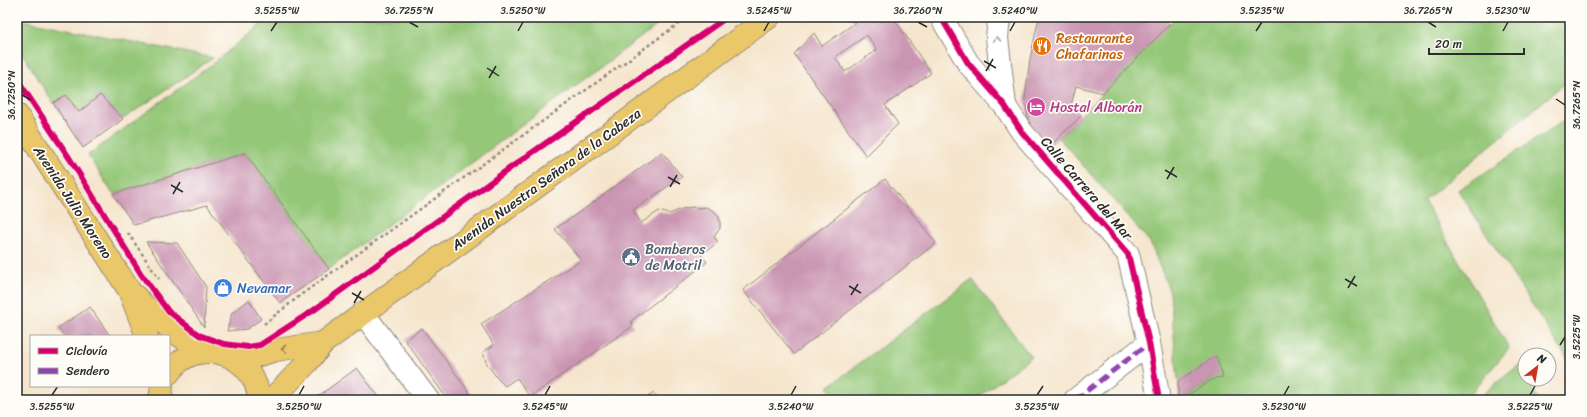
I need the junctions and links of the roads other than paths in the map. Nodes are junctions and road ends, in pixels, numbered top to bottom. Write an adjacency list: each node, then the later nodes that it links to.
1 (769, 17): 7 (highway, Avenida Nuestra Señora de la Cabeza)
2 (941, 17): 4 (street, Calle Carrera del Mar)
3 (999, 17): 4 (street, Calle Carrera del Mar, one-way to 3)
4 (1004, 106): 10 (street, Calle Carrera del Mar)
5 (17, 115): 6 (highway, Avenida Julio Moreno)
6 (129, 290): 8 (highway, Avenida Julio Moreno); 11 (highway, Avenida Julio Moreno)
7 (363, 313): 9 (highway, Avenida Nuestra Señora de la Cabeza); 18 (street)
8 (147, 335)
9 (323, 343): 12 (highway, Avenida Nuestra Señora de la Cabeza, one-way to 12); 17 (highway, Avenida Nuestra Señora de la Cabeza)
10 (1149, 343): 19 (street); 20 (street, Calle Carrera del Mar)
11 (204, 352): 12 (highway); 13 (highway)
12 (234, 358): 16 (highway)
13 (170, 371)
14 (162, 387): 15 (highway)
15 (160, 400)
16 (258, 400)
17 (270, 400)
18 (428, 400)
19 (1074, 400)
20 (1159, 400)

